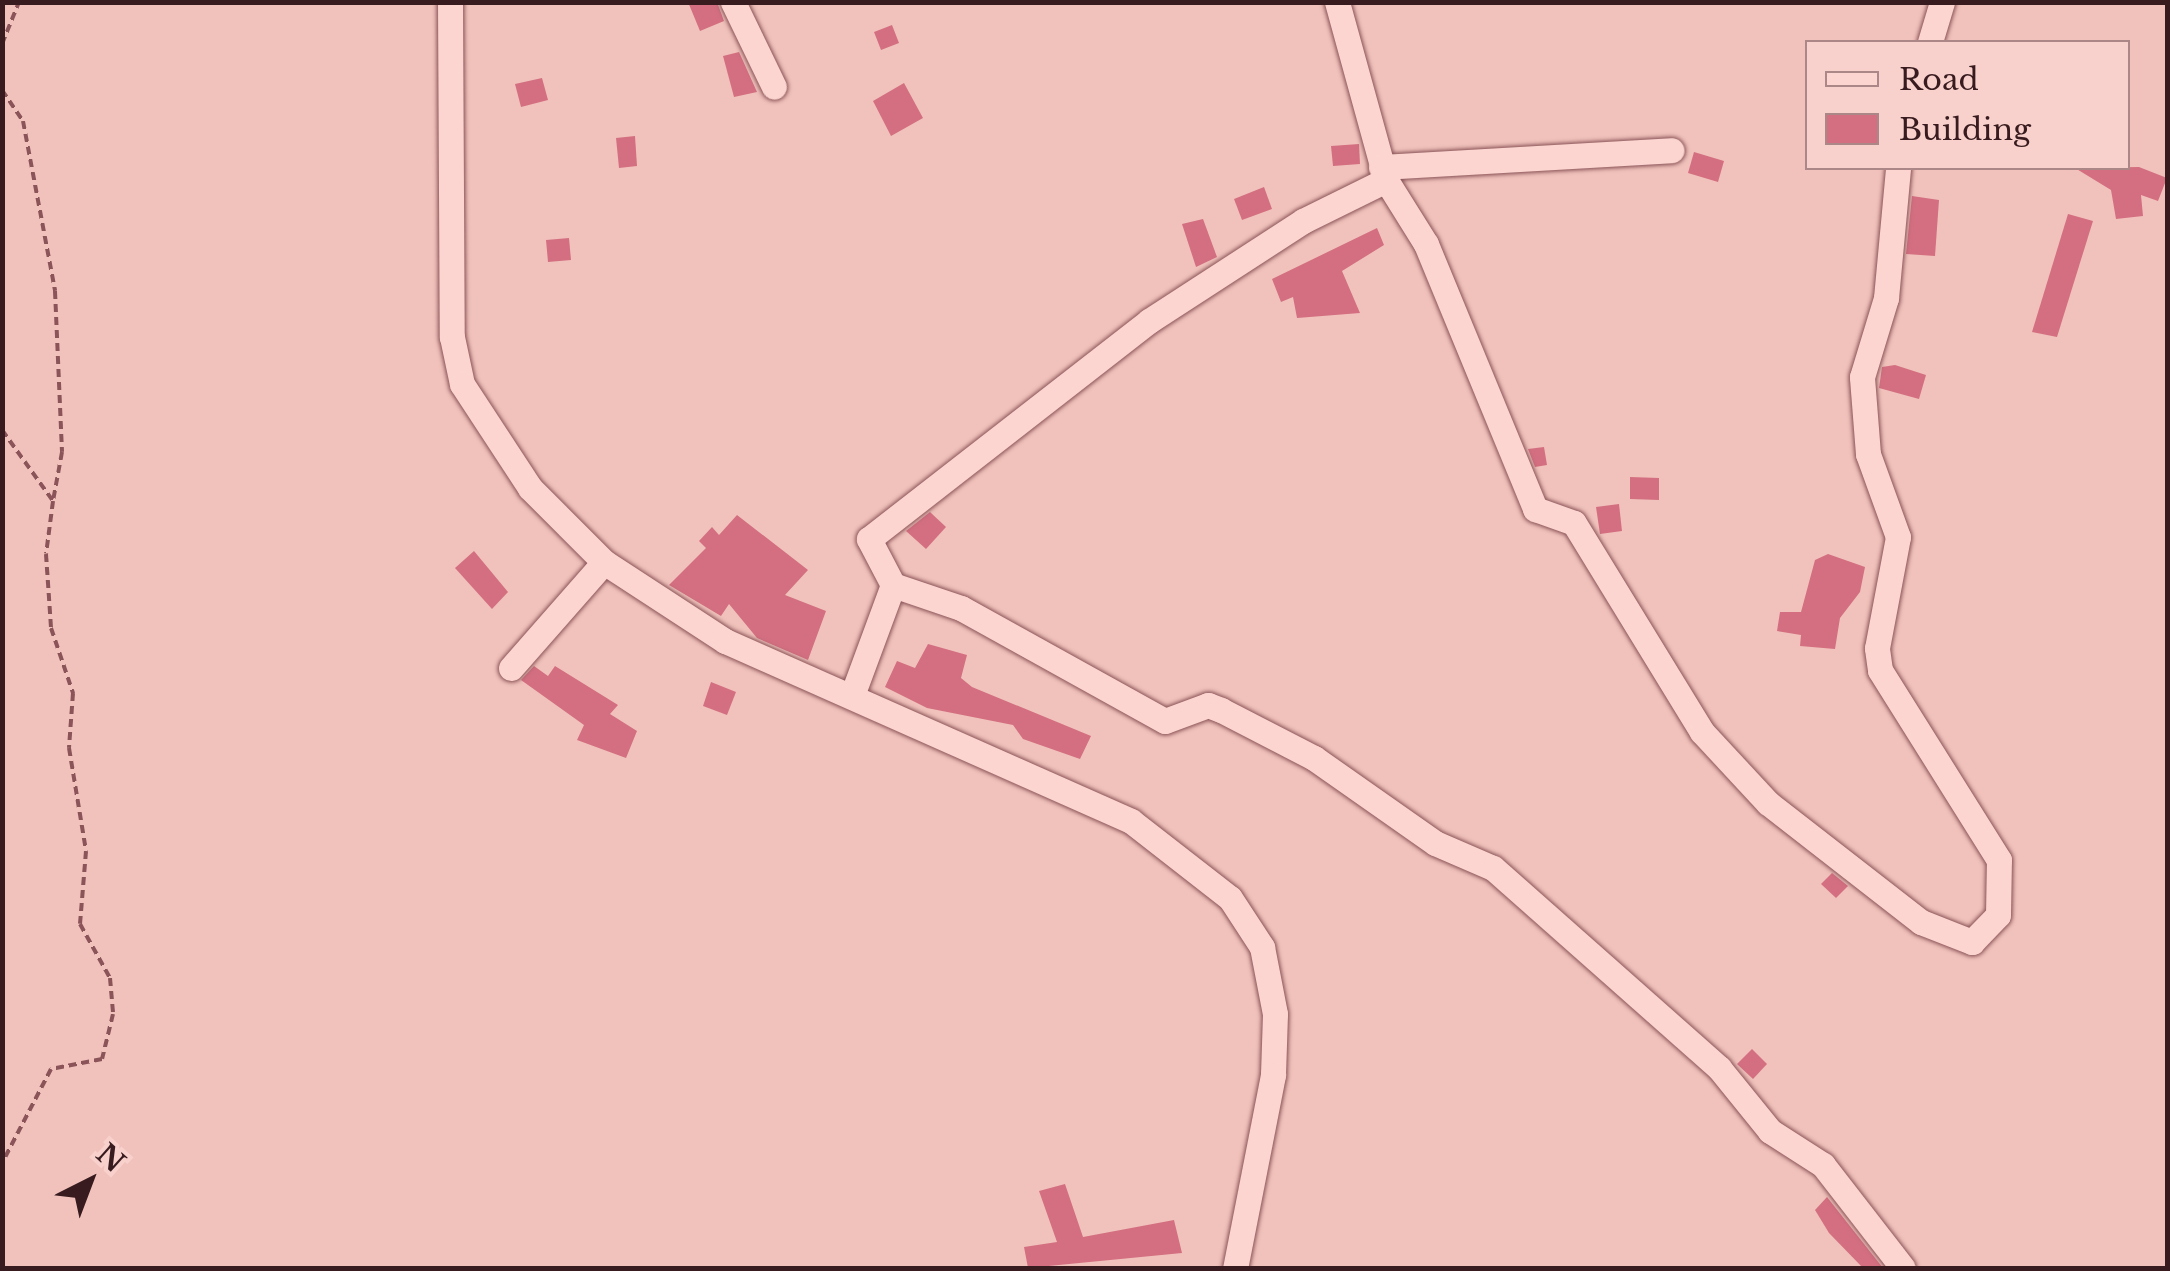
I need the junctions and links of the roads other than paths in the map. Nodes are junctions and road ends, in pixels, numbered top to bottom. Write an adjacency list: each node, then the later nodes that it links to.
1 (450, 2): 10 (street)
2 (733, 2): 6 (street)
3 (1337, 2): 9 (street)
4 (1942, 2): 5 (street)
5 (1931, 40)
6 (774, 87)
7 (1672, 150): 9 (street)
8 (1898, 170): 9 (street)
9 (1384, 174): 11 (street)
10 (604, 562): 12 (street); 13 (street)
11 (893, 585): 13 (street); 15 (street)
12 (512, 668)
13 (852, 694): 14 (street)
14 (1235, 1268)
15 (1903, 1268)

